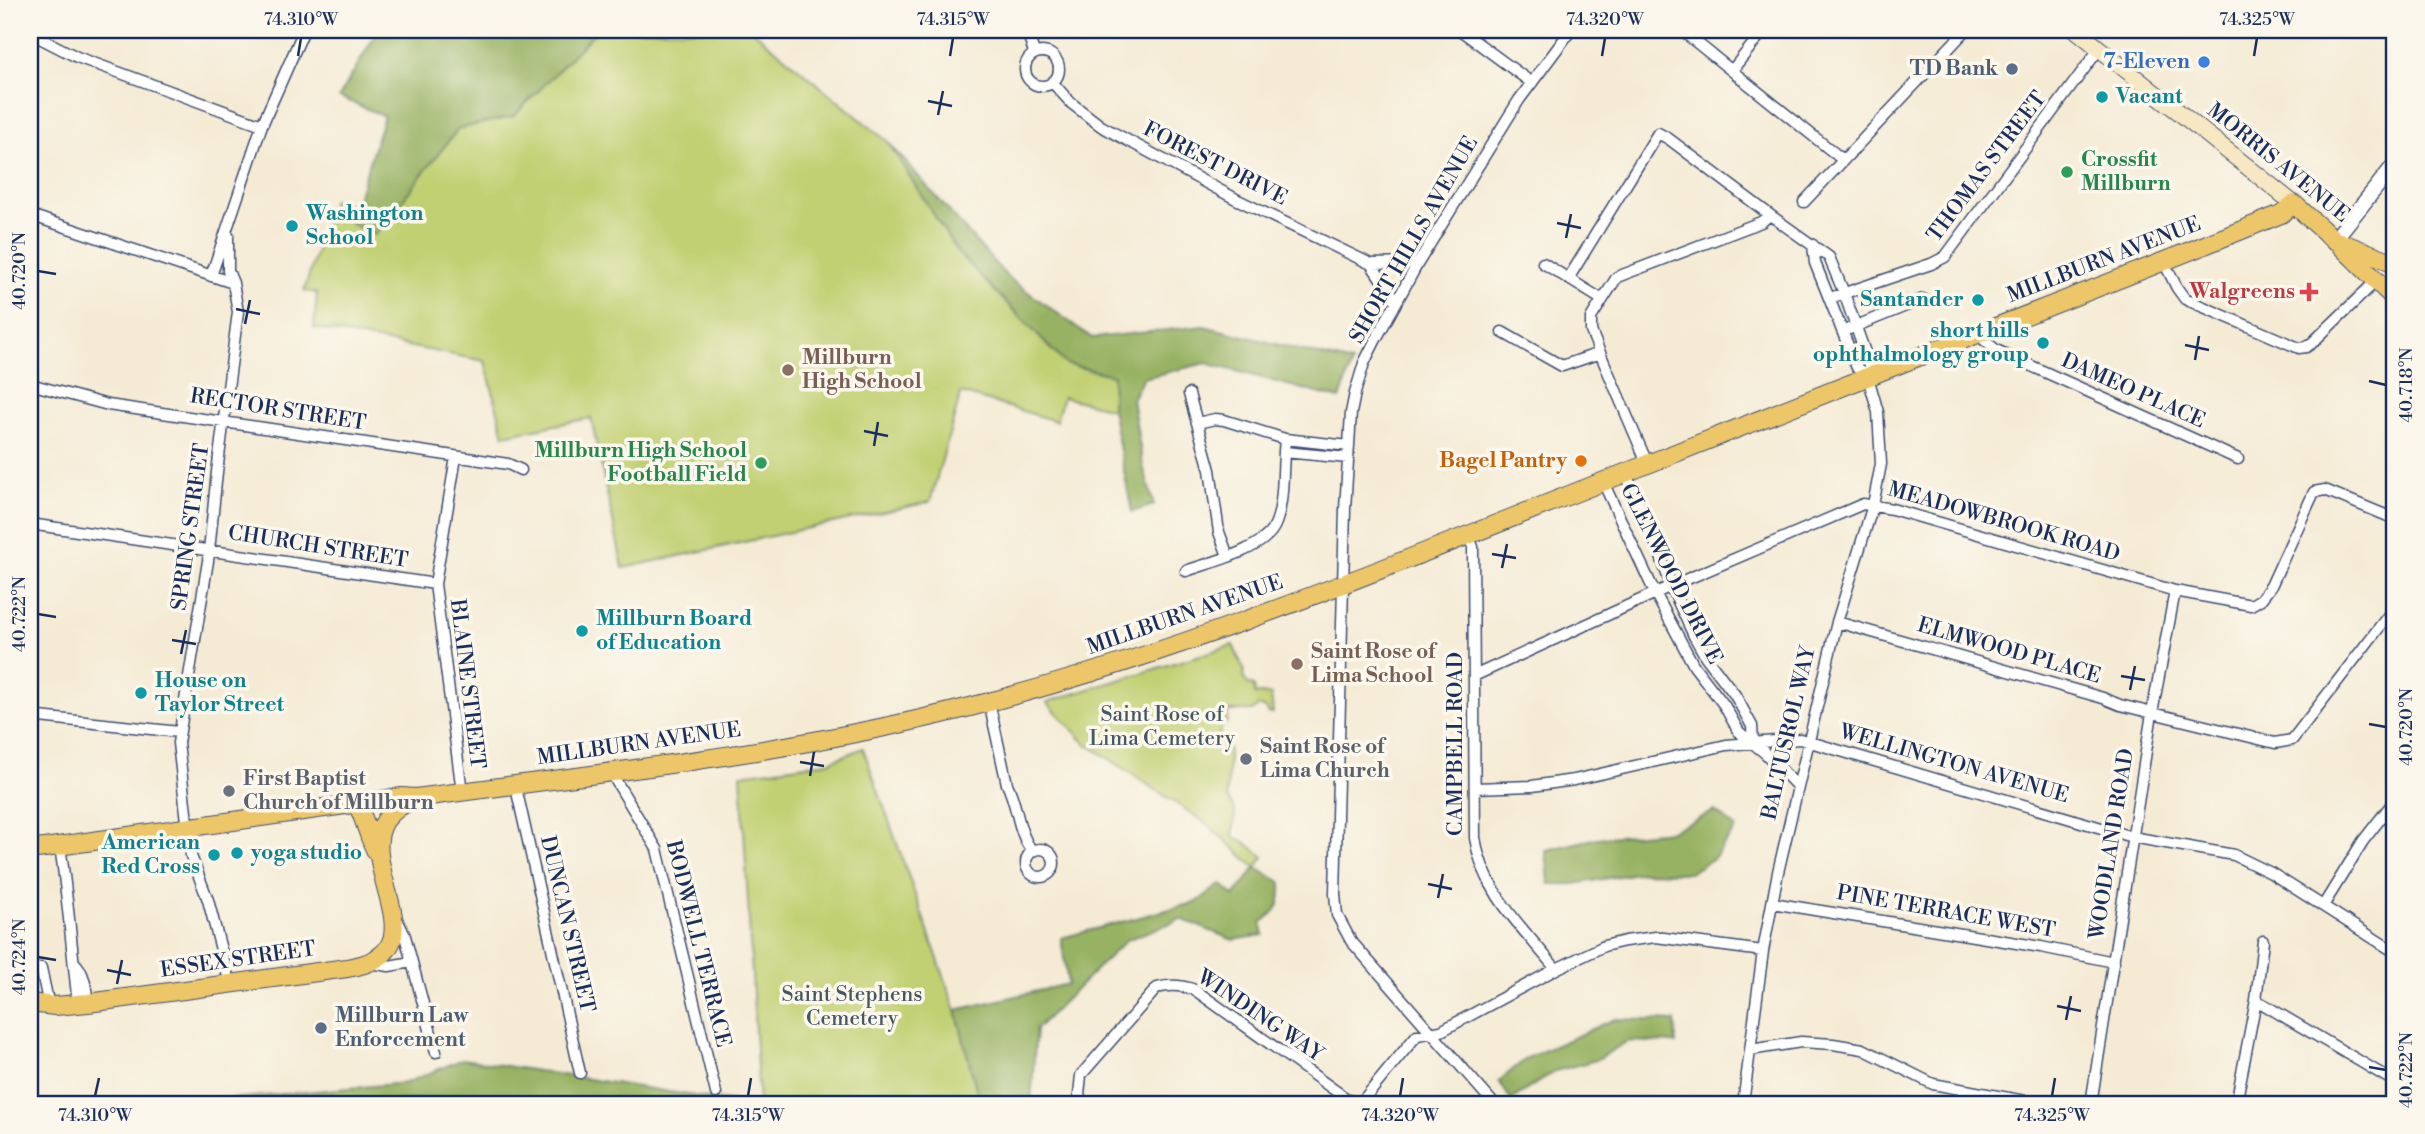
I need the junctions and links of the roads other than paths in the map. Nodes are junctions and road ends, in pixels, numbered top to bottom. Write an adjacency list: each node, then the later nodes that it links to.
1 (304, 30): 15 (street)
2 (1027, 30): 11 (street, FOREST DRIVE)
3 (1460, 30): 14 (street)
4 (1571, 30): 14 (street, SHORT HILLS AVENUE)
5 (1681, 30): 12 (street)
6 (1764, 30): 12 (street)
7 (1966, 30): 16 (street)
8 (2076, 30): 10 (main road, MORRIS AVENUE)
9 (30, 33): 15 (street)
10 (2099, 49): 19 (main road, MORRIS AVENUE); 34 (street, THOMAS STREET)
11 (1034, 53): 13 (street); 13 (street, FOREST DRIVE)
12 (1733, 69): 16 (street)
13 (1052, 82): 29 (street, FOREST DRIVE)
14 (1532, 83): 26 (street, SHORT HILLS AVENUE)
15 (262, 125): 22 (street)
16 (1843, 160): 18 (street)
17 (2395, 164): 23 (street)
18 (1804, 202)
19 (2294, 204): 23 (main road, MORRIS AVENUE); 25 (main road, MILLBURN AVENUE)
20 (30, 215): 30 (street)
21 (1770, 215): 24 (street); 31 (street); 36 (street)
22 (228, 232): 30 (street); 33 (street, SPRING STREET)
23 (2334, 240): 28 (main road, MORRIS AVENUE); 32 (main road)
24 (1813, 245): 34 (street); 35 (street)
25 (2164, 262): 32 (street); 43 (main road, MILLBURN AVENUE)
26 (1418, 263): 29 (street, FOREST DRIVE); 39 (street, SHORT HILLS AVENUE)
27 (1544, 263): 31 (street)
28 (2395, 263)
29 (1371, 264): 39 (street, FOREST DRIVE)
30 (211, 276): 33 (street)
31 (1568, 279): 36 (street)
32 (2376, 281): 38 (main road)
33 (233, 283): 48 (street, SPRING STREET)
34 (1844, 293): 35 (street, THOMAS STREET); 40 (street)
35 (1830, 298): 42 (street)
36 (1601, 299): 44 (street)
37 (1923, 299): 40 (street)
38 (2395, 299)
39 (1396, 300): 51 (street, SHORT HILLS AVENUE)
40 (1855, 327): 42 (street); 45 (street)
41 (1502, 332): 44 (street)
42 (1843, 332): 45 (street)
43 (1977, 334): 45 (main road, MILLBURN AVENUE); 55 (street, DAMEO PLACE)
44 (1600, 353): 56 (street)
45 (1868, 377): 56 (main road, MILLBURN AVENUE); 60 (street, BALTUSROL WAY)
46 (30, 384): 48 (street, RECTOR STREET)
47 (1189, 394): 49 (street)
48 (225, 421): 53 (street, RECTOR STREET); 64 (street, SPRING STREET)
49 (1197, 423): 50 (street); 65 (street)
50 (1285, 439): 51 (street); 52 (street)
51 (1349, 446): 54 (street, SHORT HILLS AVENUE)
52 (1284, 453): 54 (street); 65 (street)
53 (456, 457): 57 (street, RECTOR STREET); 67 (street, BLAINE STREET)
54 (1348, 458): 68 (street, SHORT HILLS AVENUE)
55 (2238, 459)
56 (1648, 464): 58 (main road, MILLBURN AVENUE)
57 (522, 470)
58 (1627, 472): 59 (main road, MILLBURN AVENUE); 69 (street, GLENWOOD DRIVE)
59 (1603, 482): 63 (main road, MILLBURN AVENUE); 71 (street, GLENWOOD DRIVE)
60 (1873, 505): 69 (street, MEADOWBROOK ROAD); 70 (street, MEADOWBROOK ROAD); 73 (street, BALTUSROL WAY)
61 (2395, 519): 70 (street, MEADOWBROOK ROAD)
62 (30, 524): 64 (street, CHURCH STREET)
63 (1468, 535): 68 (main road, MILLBURN AVENUE); 74 (street, CAMPBELL ROAD)
64 (210, 550): 67 (street, CHURCH STREET); 78 (street, SPRING STREET)
65 (1228, 556): 66 (street)
66 (1186, 572)
67 (435, 584): 85 (street, BLAINE STREET)
68 (1342, 584): 75 (main road, MILLBURN AVENUE); 111 (street, SHORT HILLS AVENUE)
69 (1671, 586): 71 (street, MEADOWBROOK ROAD); 80 (street, GLENWOOD DRIVE)
70 (2175, 591): 76 (street, WOODLAND ROAD)
71 (1656, 593): 74 (street, MEADOWBROOK ROAD); 80 (street, GLENWOOD DRIVE)
72 (2395, 607): 76 (street, ELMWOOD PLACE)
73 (1837, 622): 76 (street, ELMWOOD PLACE); 79 (street, BALTUSROL WAY)
74 (1476, 675): 84 (street, CAMPBELL ROAD)
75 (989, 702): 81 (main road, MILLBURN AVENUE); 93 (street)
76 (2151, 713): 90 (street, WOODLAND ROAD)
77 (30, 716): 78 (street)
78 (178, 732): 89 (street, SPRING STREET)
79 (1808, 741): 80 (street, WELLINGTON AVENUE); 83 (street, BALTUSROL WAY); 90 (street, WELLINGTON AVENUE)
80 (1753, 742): 83 (street); 84 (street, WELLINGTON AVENUE)
81 (614, 771): 82 (main road, MILLBURN AVENUE); 116 (street, BODWELL TERRACE)
82 (515, 783): 85 (main road, MILLBURN AVENUE); 114 (street, DUNCAN STREET)
83 (1797, 786): 95 (street, BALTUSROL WAY)
84 (1475, 788): 105 (street, CAMPBELL ROAD)
85 (462, 792): 86 (main road, MILLBURN AVENUE)
86 (415, 798): 88 (main road, MILLBURN AVENUE); 94 (main road)
87 (2395, 800): 96 (street)
88 (358, 804): 89 (main road, MILLBURN AVENUE); 94 (main road)
89 (188, 828): 91 (main road, MILLBURN AVENUE); 106 (street, SPRING STREET)
90 (2132, 837): 96 (street, WELLINGTON AVENUE); 102 (street, WOODLAND ROAD)
91 (60, 846): 92 (main road, MILLBURN AVENUE); 109 (street)
92 (30, 850)
93 (1032, 851)
94 (378, 855): 97 (main road)
95 (1772, 903): 99 (street, BALTUSROL WAY); 102 (street, PINE TERRACE WEST)
96 (2323, 906): 100 (street, WELLINGTON AVENUE)
97 (393, 909): 101 (street); 103 (main road)
98 (2263, 941): 107 (street)
99 (1763, 951): 105 (street); 112 (street, BALTUSROL WAY)
100 (2395, 952)
101 (412, 962): 103 (street, ESSEX STREET); 113 (street)
102 (2114, 962): 123 (street, WOODLAND ROAD)
103 (370, 963): 106 (main road, ESSEX STREET)
104 (30, 968): 110 (street)
105 (1556, 969): 111 (street)
106 (230, 984): 109 (main road, ESSEX STREET)
107 (2256, 1000): 115 (street); 124 (street)
108 (30, 1003): 110 (main road, ESSEX STREET)
109 (83, 1004): 110 (main road, ESSEX STREET)
110 (49, 1006)
111 (1431, 1033): 119 (street); 120 (street, SHORT HILLS AVENUE)
112 (1750, 1050): 121 (street, BALTUSROL WAY); 122 (street)
113 (436, 1052)
114 (580, 1073)
115 (2395, 1082)
116 (716, 1093)
117 (1083, 1104): 118 (street, WINDING WAY)
118 (1354, 1104)
119 (1360, 1104)
120 (1494, 1104)
121 (1743, 1104)
122 (2042, 1104)
123 (2091, 1104)
124 (2236, 1104)

